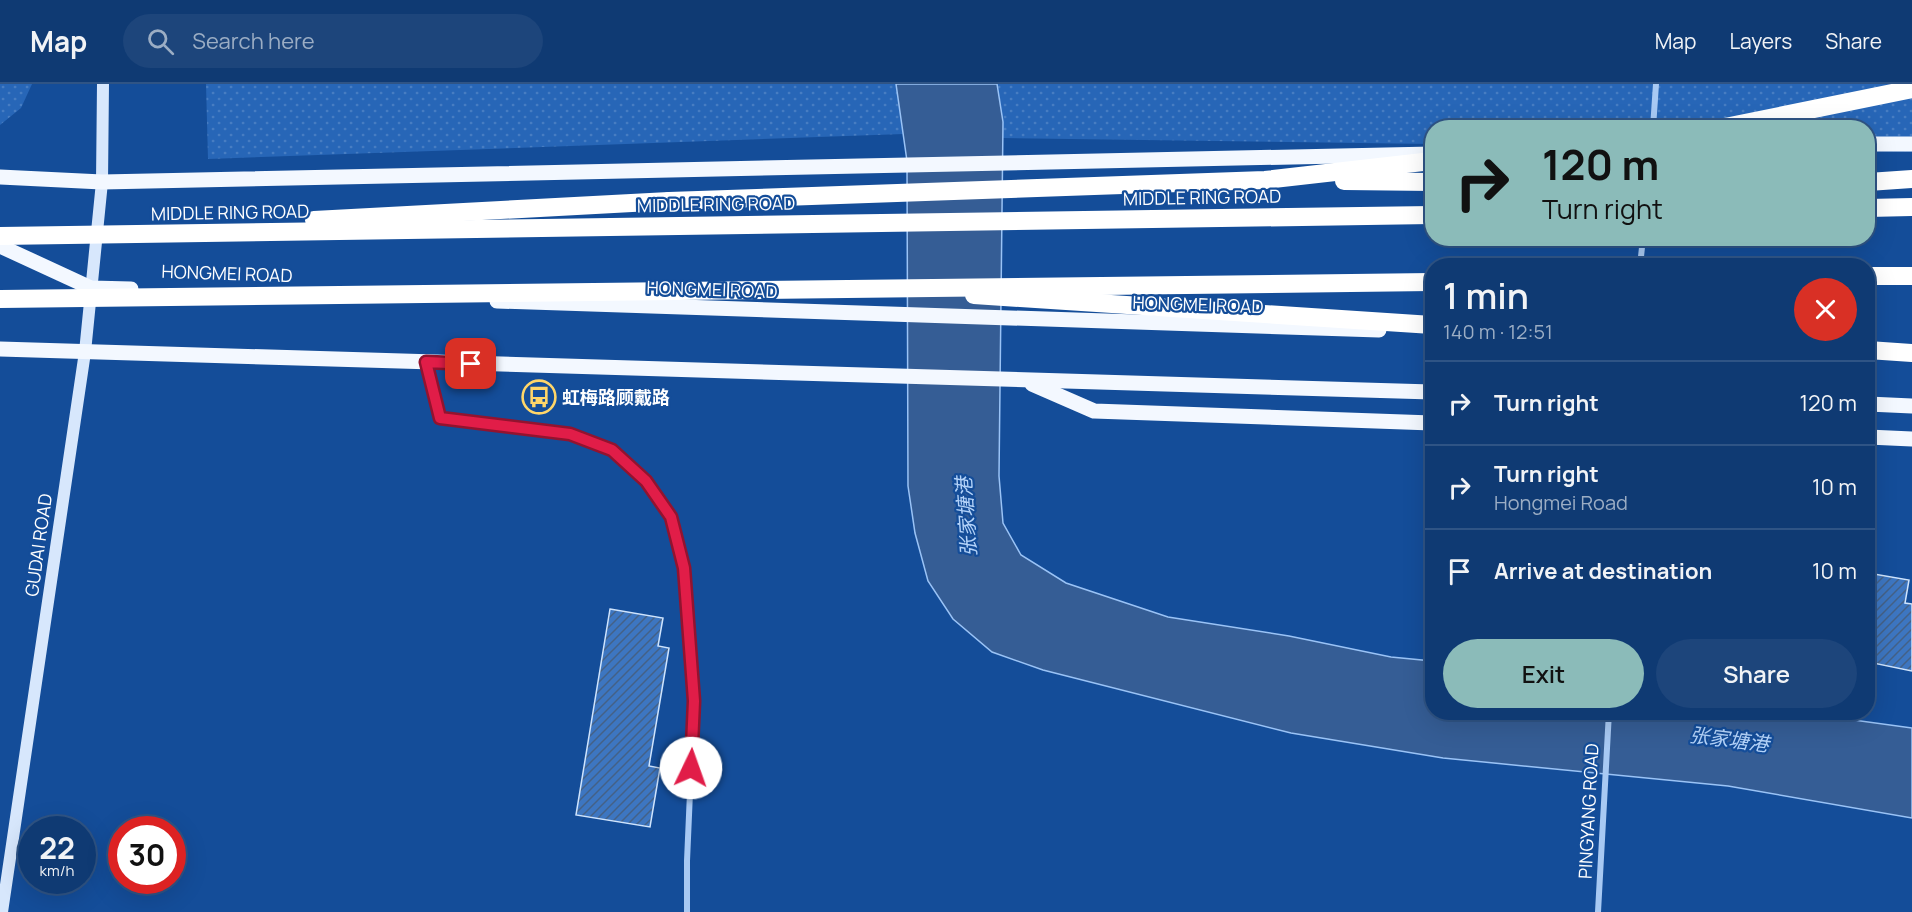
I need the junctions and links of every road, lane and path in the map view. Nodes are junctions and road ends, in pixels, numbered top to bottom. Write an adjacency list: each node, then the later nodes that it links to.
1 (103, 84): 13 (main road, GUDAI ROAD)
2 (1656, 84): 4 (street)
3 (1912, 89): 5 (highway)
4 (1654, 120)
5 (1759, 120)
6 (1875, 144): 7 (main road)
7 (1912, 144)
8 (1425, 154): 13 (main road)
9 (1425, 163): 12 (highway)
10 (0, 177): 13 (main road)
11 (1912, 179): 15 (highway)
12 (1265, 180): 14 (highway); 19 (highway, bridge)
13 (102, 182): 23 (main road, GUDAI ROAD)
14 (1425, 182)
15 (1875, 182)
16 (1912, 207): 17 (highway)
17 (1875, 208)
18 (1425, 214): 19 (highway, MIDDLE RING ROAD, bridge)
19 (3, 239): 23 (main road, HONGMEI ROAD)
20 (1875, 276): 21 (highway)
21 (1912, 276)
22 (1425, 282): 24 (highway, bridge)
23 (91, 288): 27 (main road, HONGMEI ROAD); 32 (main road, GUDAI ROAD)
24 (885, 289): 25 (highway, bridge); 26 (highway, bridge)
25 (0, 299)
26 (1425, 325)
27 (1425, 332)
28 (1912, 347): 29 (main road)
29 (1875, 348)
30 (0, 349): 32 (main road)
31 (1875, 349): 33 (highway)
32 (85, 352): 34 (main road); 43 (main road, GUDAI ROAD)
33 (1912, 352)
34 (426, 362): 35 (main road); 44 (street)
35 (1023, 381): 36 (main road); 39 (main road)
36 (1425, 392)
37 (1875, 404): 38 (main road)
38 (1912, 406)
39 (1425, 423)
40 (1875, 437): 41 (main road)
41 (1912, 439)
42 (1609, 720): 45 (street, PINGYANG ROAD)
43 (2, 912)
44 (687, 912)
45 (1598, 912)

